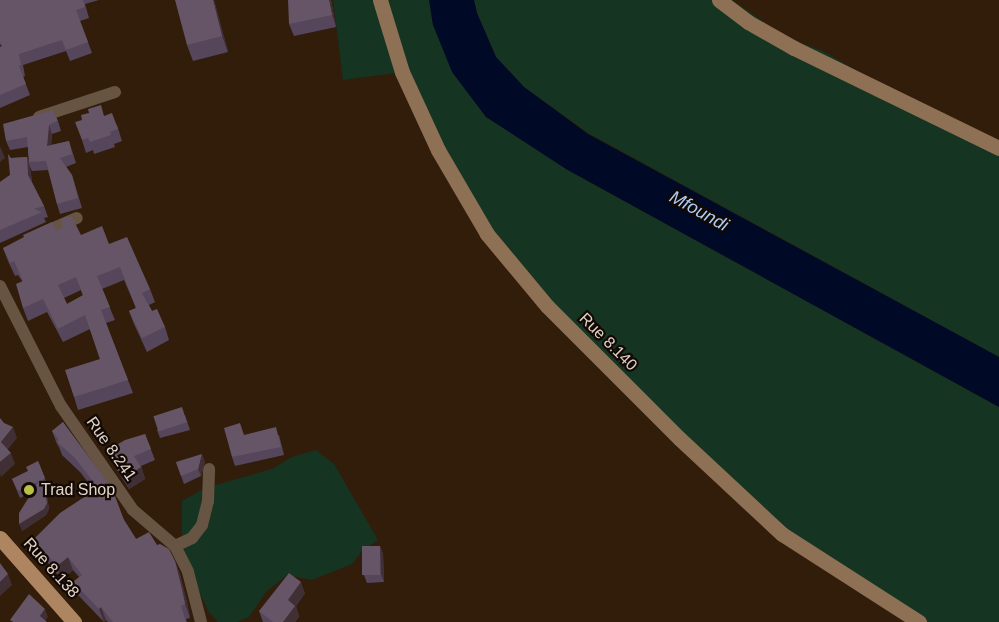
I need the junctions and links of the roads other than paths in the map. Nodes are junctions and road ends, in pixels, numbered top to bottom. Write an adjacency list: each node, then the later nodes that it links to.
1 (380, 0): 14 (main road, Rue 8.140)
2 (719, 0): 5 (main road)
3 (115, 92): 4 (street)
4 (23, 120)
5 (999, 148)
6 (77, 218): 7 (street)
7 (33, 237)
8 (0, 286): 11 (street, Rue 8.241)
9 (209, 469): 11 (street)
10 (0, 538): 12 (main road, Rue 8.138)
11 (175, 546): 13 (street, Rue 8.241)
12 (74, 622)
13 (201, 622)
14 (919, 622)

